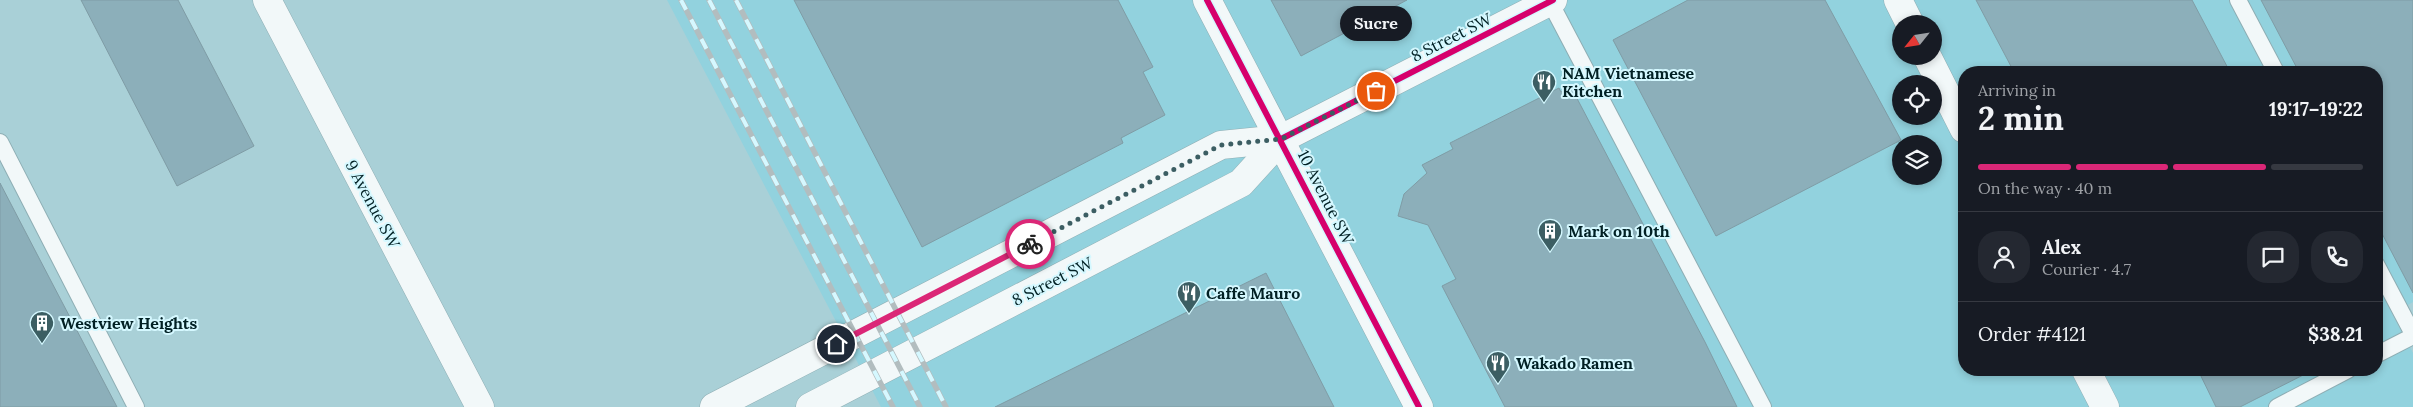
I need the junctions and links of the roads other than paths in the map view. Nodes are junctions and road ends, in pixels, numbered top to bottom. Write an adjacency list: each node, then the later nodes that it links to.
1 (267, 0): 18 (main road, 9 Avenue SW)
2 (1207, 0): 10 (main road, 10 Avenue SW)
3 (1898, 0): 6 (main road)
4 (2238, 0): 8 (lane)
5 (1551, 1): 10 (main road, 8 Street SW); 22 (lane)
6 (1906, 15)
7 (1932, 65): 9 (main road)
8 (2273, 66)
9 (1958, 117)
10 (1281, 139): 19 (main road, 8 Street SW); 20 (main road, 8 Street SW); 21 (main road, 10 Avenue SW)
11 (0, 142): 17 (lane)
12 (2383, 277): 13 (lane)
13 (2413, 335): 14 (lane)
14 (2383, 351)
15 (2089, 376): 23 (main road)
16 (2336, 376): 24 (lane)
17 (136, 407)
18 (480, 407)
19 (714, 407)
20 (810, 407)
21 (1419, 407)
22 (1763, 407)
23 (2105, 407)
24 (2277, 407)

